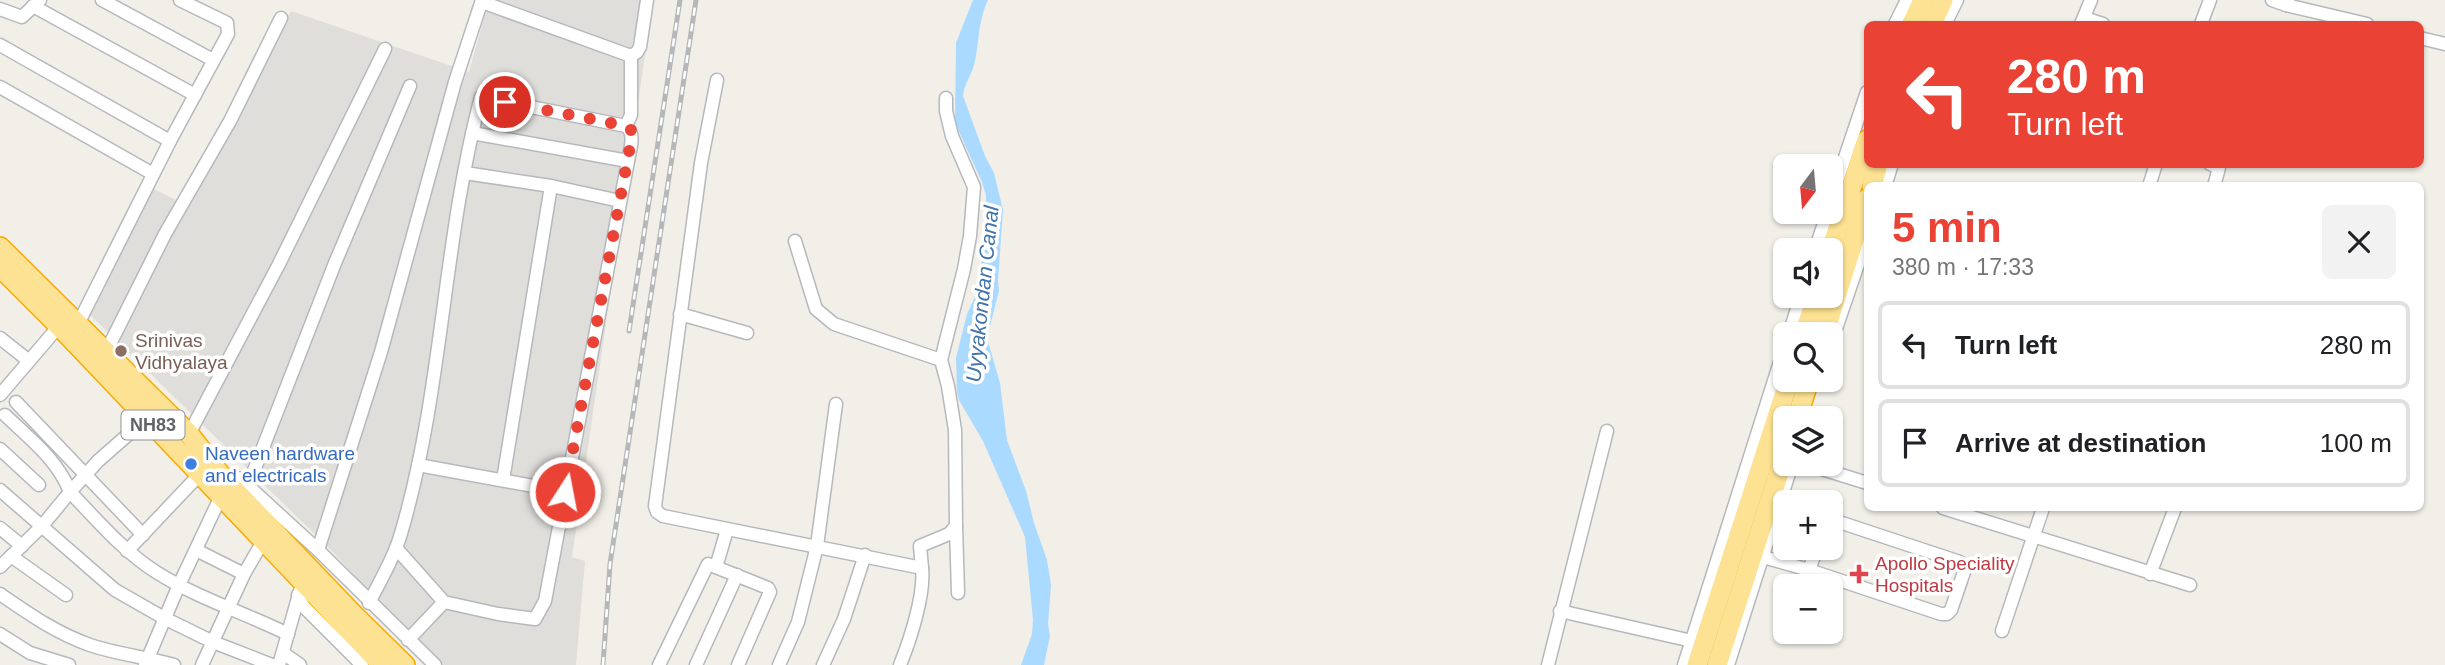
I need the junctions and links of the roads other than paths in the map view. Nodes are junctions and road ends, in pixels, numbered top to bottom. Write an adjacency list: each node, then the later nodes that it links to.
1 (102, 0): 28 (street)
2 (180, 0): 28 (street)
3 (647, 0): 27 (street)
4 (1907, 0): 16 (street)
5 (1923, 0): 17 (highway)
6 (1943, 0): 18 (highway)
7 (1957, 0): 19 (street)
8 (2091, 0): 20 (street)
9 (2210, 0): 21 (street)
10 (2272, 0): 12 (street)
11 (482, 1): 27 (street); 100 (street)
12 (2287, 2): 22 (street)
13 (37, 3): 14 (street); 32 (street)
14 (0, 9)
15 (281, 18): 57 (street)
16 (1896, 21)
17 (1913, 21)
18 (1932, 21)
19 (1946, 21)
20 (2083, 21)
21 (2202, 21)
22 (2356, 21)
23 (2424, 39): 24 (street)
24 (2445, 44)
25 (0, 45): 37 (street)
26 (385, 49): 69 (street)
27 (631, 56): 35 (street)
28 (213, 60): 32 (street)
29 (718, 80): 51 (street)
30 (410, 86): 84 (street)
31 (0, 87): 42 (street)
32 (195, 95): 37 (street)
33 (946, 98): 58 (street)
34 (1864, 101): 40 (street)
35 (626, 126): 36 (street); 39 (street)
36 (472, 133): 39 (street); 41 (street)
37 (170, 141): 42 (street)
38 (1864, 149): 46 (highway)
39 (628, 161): 44 (street)
40 (1843, 163)
41 (465, 173): 43 (street); 71 (street)
42 (153, 174): 54 (street)
43 (551, 186): 44 (street); 77 (street)
44 (620, 201): 83 (street)
45 (1864, 208): 52 (highway)
46 (1835, 238)
47 (795, 241): 58 (street)
48 (0, 247): 54 (highway, NH83)
49 (1864, 247): 53 (street)
50 (0, 267): 54 (highway, NH83)
51 (680, 314): 55 (street); 92 (street)
52 (1828, 322)
53 (1838, 322)
54 (69, 325): 57 (highway, NH83); 59 (street); 67 (highway, NH83)
55 (747, 333)
56 (0, 338): 59 (street)
57 (106, 352): 69 (highway, NH83)
58 (941, 360): 90 (street)
59 (29, 361): 60 (street)
60 (5, 381): 63 (street)
61 (1773, 384): 127 (street)
62 (1785, 392): 148 (highway)
63 (0, 396)
64 (16, 402): 73 (street)
65 (836, 404): 97 (street)
66 (5, 415): 82 (street)
67 (147, 418): 72 (highway, NH83); 73 (street)
68 (1607, 430): 121 (street)
69 (189, 434): 80 (highway, NH83)
70 (0, 449): 79 (street)
71 (418, 465): 77 (street); 98 (street)
72 (200, 474): 80 (highway, NH83); 93 (street)
73 (87, 475): 82 (street); 93 (street)
74 (1778, 476): 149 (highway)
75 (1788, 476): 103 (street)
76 (1843, 476): 78 (street)
77 (503, 480): 83 (street)
78 (1864, 483)
79 (39, 485)
80 (223, 488): 84 (highway, NH83); 95 (highway, NH83); 99 (street)
81 (0, 490): 89 (street)
82 (70, 492): 89 (street); 101 (street)
83 (565, 492): 118 (street)
84 (246, 493): 100 (street); 138 (highway, NH83)
85 (1952, 511): 94 (street)
86 (2042, 511): 94 (street)
87 (2174, 511): 110 (street)
88 (1843, 521): 108 (street)
89 (42, 526): 96 (street); 122 (street)
90 (956, 526): 107 (street); 115 (street)
91 (0, 528): 96 (street)
92 (727, 530): 97 (street); 106 (street)
93 (143, 535): 101 (street)
94 (2033, 536): 110 (street); 123 (street)
95 (263, 541): 109 (street); 114 (highway, NH83)
96 (22, 546): 105 (street)
97 (817, 546): 102 (street); 143 (street)
98 (396, 548): 118 (street); 119 (street)
99 (195, 550): 109 (street); 112 (street)
100 (318, 550): 119 (street)
101 (127, 551): 112 (street)
102 (865, 555): 107 (street); 144 (street)
103 (1763, 557): 108 (street); 150 (street)
104 (1813, 560): 108 (street)
105 (4, 561): 117 (street)
106 (716, 567): 111 (street); 140 (street)
107 (922, 568): 145 (street)
108 (1809, 570)
109 (244, 574): 120 (street)
110 (2150, 574): 113 (street)
111 (737, 575): 141 (street); 142 (street)
112 (179, 585): 120 (street); 122 (street)
113 (2190, 585)
114 (300, 589): 125 (street); 131 (street); 137 (highway, NH83)
115 (958, 593)
116 (0, 594): 130 (street)
117 (66, 595)
118 (444, 602): 126 (street)
119 (369, 603): 126 (street)
120 (230, 607): 125 (street); 128 (street)
121 (1560, 611): 127 (street); 146 (street)
122 (164, 618): 128 (street); 130 (street)
123 (2002, 631)
124 (0, 634): 132 (street)
125 (288, 634): 129 (street)
126 (408, 640): 139 (street)
127 (1692, 641): 147 (street)
128 (213, 642): 134 (street); 135 (street)
129 (281, 659): 136 (street)
130 (146, 661): 133 (street)
131 (357, 663)
132 (69, 665)
133 (174, 665)
134 (202, 665)
135 (272, 665)
136 (300, 665)
137 (382, 665)
138 (405, 665)
139 (435, 665)
140 (659, 665)
141 (696, 665)
142 (738, 665)
143 (779, 665)
144 (823, 665)
145 (901, 665)
146 (1548, 665)
147 (1684, 665)
148 (1697, 665)
149 (1717, 665)
150 (1728, 665)

